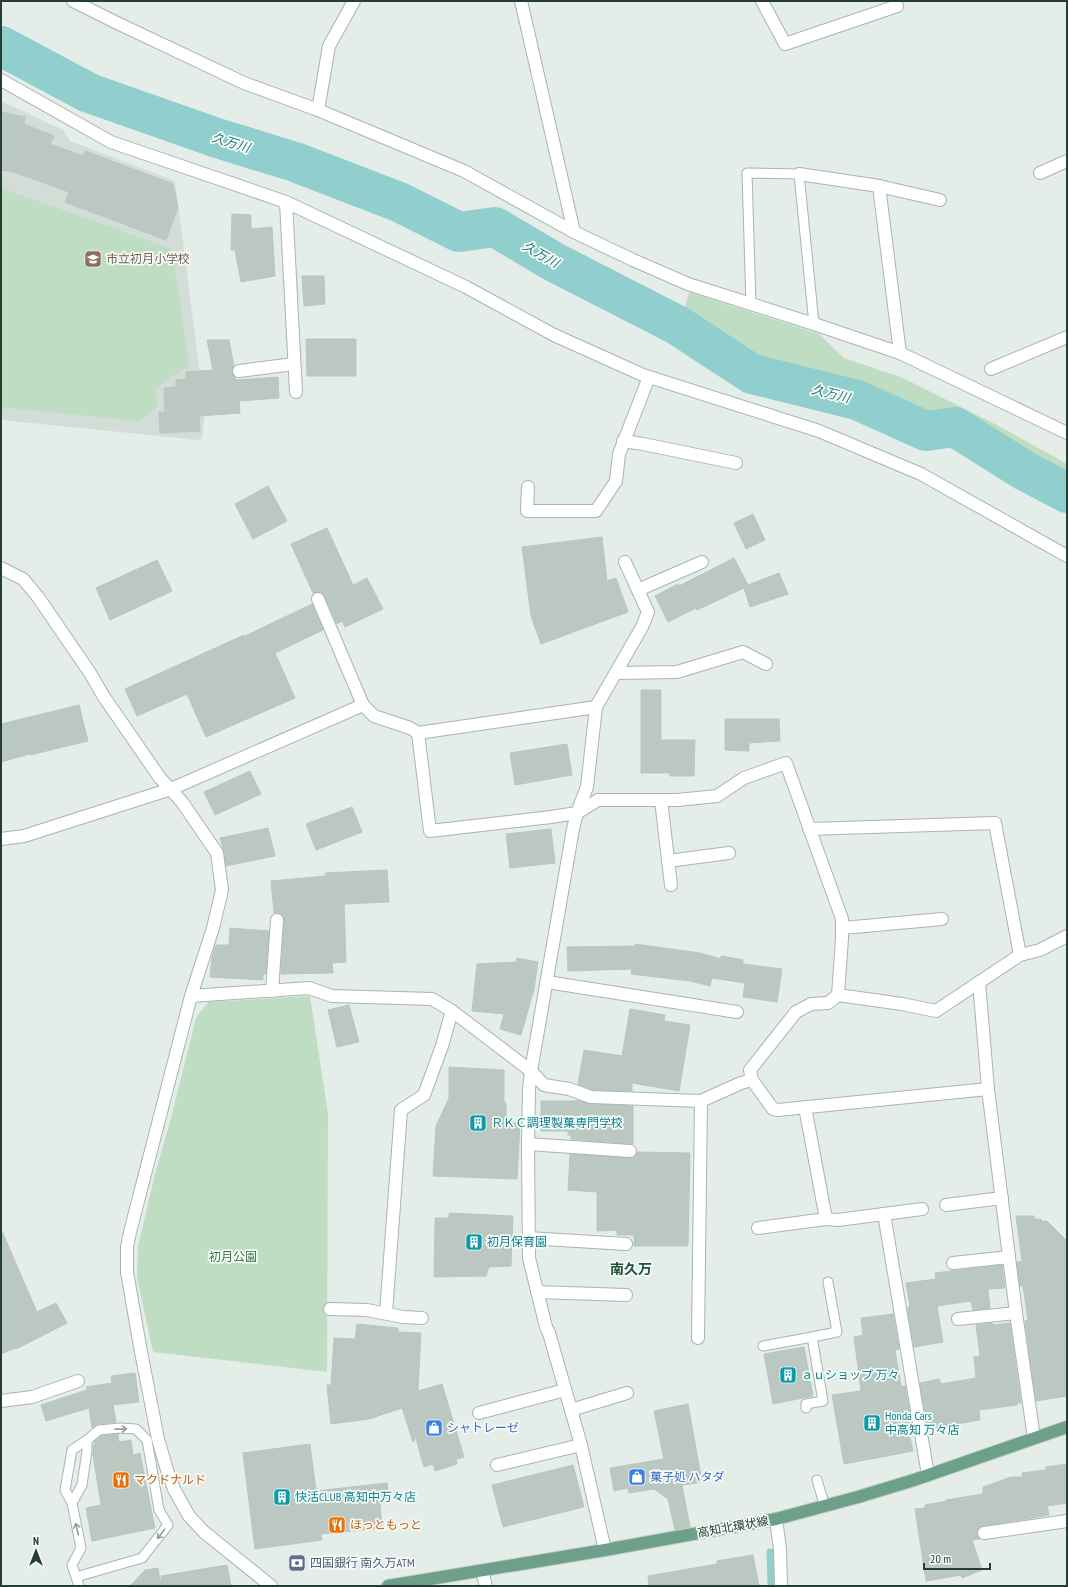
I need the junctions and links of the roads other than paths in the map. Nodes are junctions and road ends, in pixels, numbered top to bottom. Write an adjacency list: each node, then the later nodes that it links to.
1 (73, 1): 7 (street)
2 (354, 1): 7 (street)
3 (521, 1): 14 (street)
4 (762, 1): 5 (street)
5 (898, 6)
6 (1, 80): 13 (street)
7 (318, 110): 14 (street)
8 (1067, 161): 9 (street)
9 (1040, 173)
10 (799, 174): 11 (street); 15 (lane); 16 (lane)
11 (879, 186): 12 (street); 18 (street)
12 (940, 200)
13 (286, 202): 19 (street); 22 (street)
14 (574, 232): 15 (street)
15 (751, 304): 16 (street)
16 (814, 324): 18 (street)
17 (1067, 337): 20 (street)
18 (900, 353): 24 (street)
19 (294, 364): 21 (street); 23 (street)
20 (991, 369)
21 (239, 371)
22 (649, 377): 25 (street); 28 (street)
23 (296, 392)
24 (1067, 433)
25 (624, 441): 26 (street); 27 (street)
26 (736, 464)
27 (528, 487)
28 (1067, 556)
29 (625, 562): 32 (street)
30 (702, 562): 32 (street)
31 (1, 568): 39 (street)
32 (638, 590): 35 (street)
33 (318, 599): 36 (street)
34 (766, 664): 35 (street)
35 (616, 673): 37 (street)
36 (363, 705): 38 (street); 39 (street)
37 (596, 707): 38 (street); 41 (street)
38 (418, 733): 41 (street)
39 (171, 789): 43 (street); 55 (street)
40 (661, 800): 41 (street); 42 (street); 45 (street)
41 (577, 813): 52 (street)
42 (809, 829): 49 (street); 51 (street)
43 (1, 840)
44 (729, 853): 45 (street)
45 (668, 861): 46 (street)
46 (671, 885)
47 (942, 919): 49 (street)
48 (277, 920): 54 (street)
49 (843, 928): 56 (street)
50 (1067, 936): 51 (street)
51 (1020, 955): 53 (street)
52 (547, 982): 58 (street); 59 (street)
53 (979, 982): 56 (street); 61 (street)
54 (272, 991): 55 (street); 57 (street)
55 (191, 996): 109 (street)
56 (838, 996): 60 (street)
57 (452, 1011): 59 (street); 81 (street)
58 (737, 1012)
59 (531, 1071): 62 (street); 64 (street)
60 (752, 1080): 62 (street); 63 (street)
61 (988, 1089): 63 (street); 66 (street)
62 (701, 1101): 85 (street)
63 (805, 1107): 70 (street)
64 (528, 1144): 65 (street); 72 (street)
65 (630, 1151)
66 (1002, 1198): 67 (street); 74 (street)
67 (946, 1205)
68 (922, 1209): 69 (street)
69 (884, 1214): 70 (street); 99 (street)
70 (826, 1219): 71 (street)
71 (758, 1228)
72 (528, 1238): 73 (street); 77 (street)
73 (626, 1244)
74 (1009, 1256): 75 (street); 80 (street)
75 (953, 1263)
76 (828, 1282): 84 (lane)
77 (537, 1292): 78 (street); 88 (street)
78 (626, 1295)
79 (330, 1309): 81 (street)
80 (1016, 1312): 83 (street); 95 (street)
81 (386, 1313): 82 (street)
82 (422, 1318)
83 (958, 1319)
84 (812, 1337): 86 (lane); 91 (lane)
85 (698, 1338)
86 (763, 1346)
87 (78, 1381): 90 (street)
88 (565, 1390): 92 (street); 93 (street)
89 (628, 1393): 92 (street)
90 (1, 1401)
91 (806, 1408)
92 (571, 1410): 97 (street)
93 (479, 1413)
94 (1067, 1426): 95 (main road, 高知北環状線)
95 (1034, 1438): 99 (main road, 高知北環状線)
96 (87, 1440): 101 (lane); 101 (lane); 108 (lane, one-way to 108)
97 (581, 1445): 98 (street); 106 (street)
98 (497, 1465)
99 (928, 1475): 102 (main road, 高知北環状線)
100 (817, 1480): 102 (lane)
101 (72, 1503): 108 (lane, one-way to 101)
102 (825, 1506): 103 (main road, 高知北環状線)
103 (776, 1519): 106 (main road, 高知北環状線); 112 (street)
104 (1067, 1521): 105 (street)
105 (984, 1533)
106 (605, 1550): 107 (main road, 高知北環状線)
107 (482, 1571): 110 (main road, 高知北環状線); 111 (street)
108 (78, 1582)
109 (271, 1586)
110 (388, 1586)
111 (486, 1586)
112 (781, 1586)

